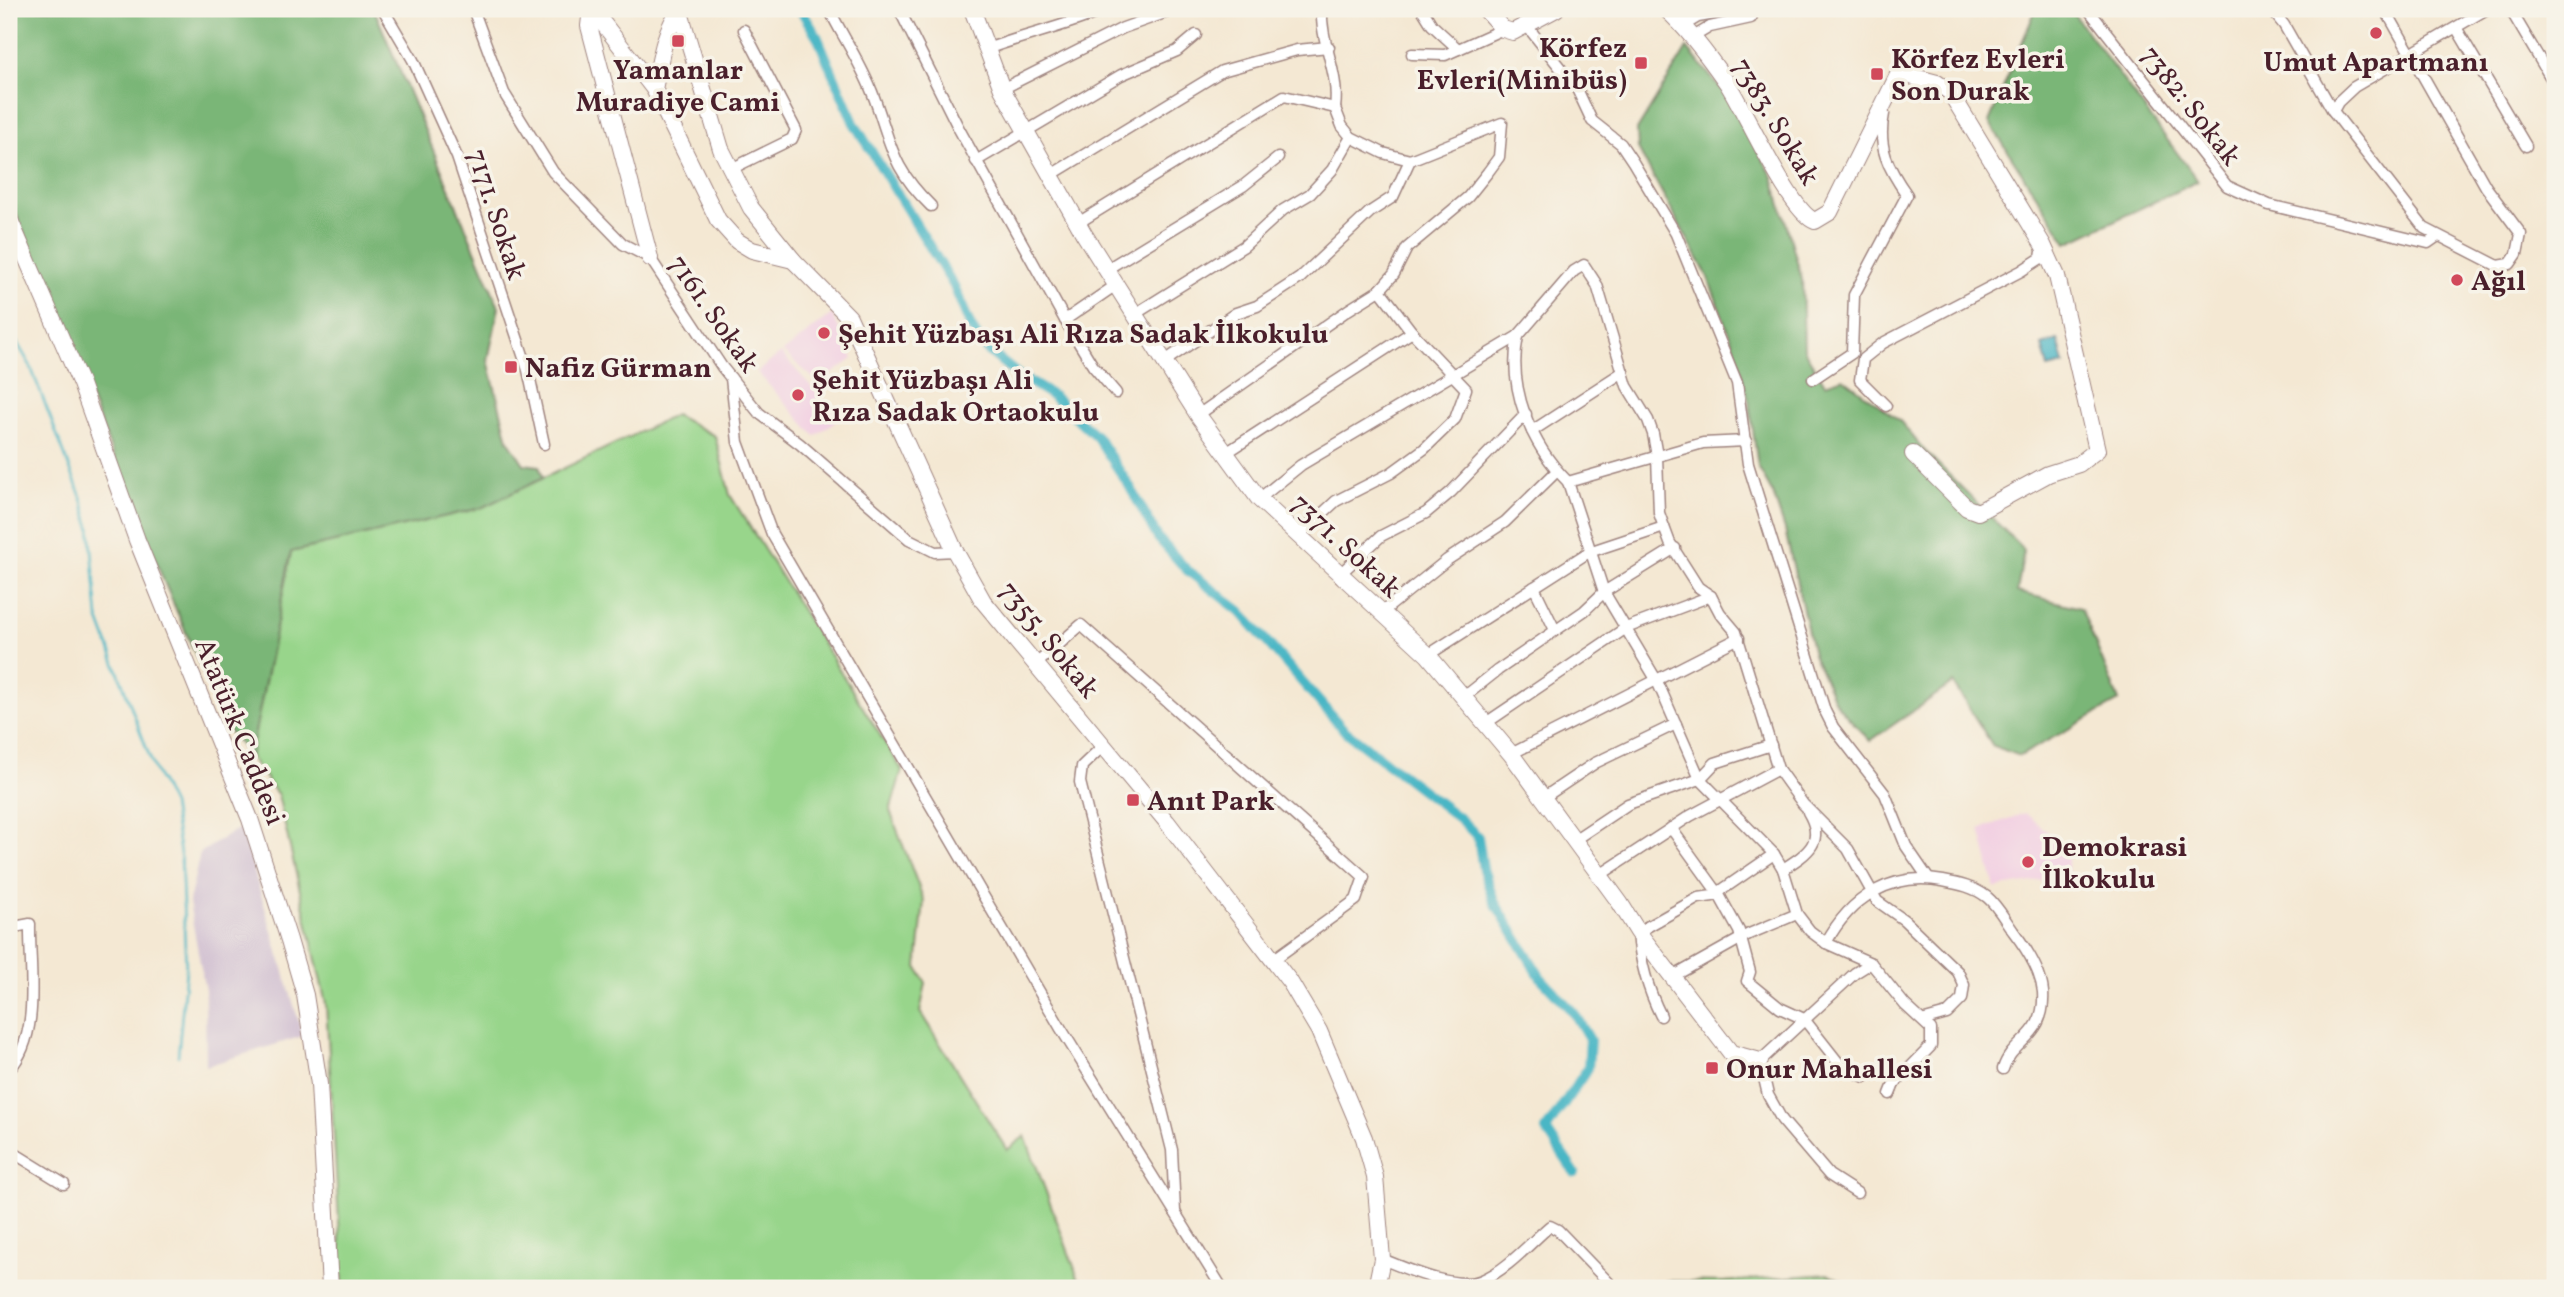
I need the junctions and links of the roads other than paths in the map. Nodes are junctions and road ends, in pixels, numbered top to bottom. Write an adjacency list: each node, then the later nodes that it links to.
1 (383, 9): 72 (street, 7171. Sokak)
2 (474, 9): 52 (street, 7161. Sokak)
3 (592, 9): 34 (street); 52 (street)
4 (829, 9): 47 (street)
5 (899, 9): 44 (street)
6 (974, 9): 29 (street, 7371. Sokak)
7 (1106, 9): 29 (street)
8 (1176, 9): 35 (street)
9 (1322, 9): 28 (street)
10 (1422, 9): 30 (street)
11 (1485, 9): 23 (street)
12 (1556, 9): 22 (street)
13 (1665, 9): 26 (street, 7383. Sokak)
14 (1742, 9): 26 (street)
15 (1755, 9): 26 (street)
16 (2088, 9): 50 (street, 7382: Sokak)
17 (2271, 9): 38 (street)
18 (2385, 9): 32 (street)
19 (2487, 9): 24 (street)
20 (2510, 9): 33 (street)
21 (680, 10): 34 (street); 45 (street, 7355. Sokak)
22 (1527, 26): 23 (street); 71 (street)
23 (1503, 29): 30 (street)
24 (2457, 29): 32 (street); 41 (street)
25 (744, 30): 45 (street)
26 (1688, 32): 36 (street, 7383. Sokak)
27 (1196, 35): 39 (street)
28 (1329, 47): 37 (street); 46 (street)
29 (987, 49): 35 (street, 7371. Sokak)
30 (1458, 50): 31 (street)
31 (1412, 54)
32 (2412, 54): 38 (street); 50 (street)
33 (2555, 85)
34 (654, 89): 53 (street)
35 (1002, 89): 39 (street, 7371. Sokak)
36 (1887, 102): 51 (street, 7383. Sokak); 65 (street)
37 (1335, 108): 40 (street); 49 (street)
38 (2333, 111): 50 (street)
39 (1026, 130): 44 (street); 46 (street, 7371. Sokak)
40 (1351, 137): 43 (street); 57 (street)
41 (2526, 146)
42 (1278, 158): 54 (street)
43 (1410, 160): 56 (street); 61 (street)
44 (976, 161): 58 (street)
45 (731, 169): 53 (street, 7355. Sokak)
46 (1051, 175): 49 (street, 7371. Sokak)
47 (931, 206)
48 (9, 218): 135 (street, Atatürk Caddesi)
49 (1079, 223): 54 (street, 7371. Sokak)
50 (2438, 236)
51 (2043, 245): 67 (street); 74 (street)
52 (650, 258): 64 (street, 7161. Sokak)
53 (793, 260): 82 (street, 7355. Sokak)
54 (1107, 269): 55 (street, 7371. Sokak)
55 (1116, 285): 57 (street, 7371. Sokak); 58 (street)
56 (1380, 290): 59 (street); 69 (street)
57 (1135, 314): 61 (street, 7371. Sokak)
58 (1065, 320): 66 (street)
59 (1412, 332): 62 (street); 73 (street)
60 (1518, 336): 62 (street); 63 (street); 68 (street)
61 (1165, 361): 69 (street, 7371. Sokak)
62 (1452, 372): 78 (street); 80 (street)
63 (1623, 372): 70 (street); 75 (street)
64 (730, 378): 82 (street, 7161. Sokak); 133 (street)
65 (1813, 379)
66 (1116, 393)
67 (1886, 405)
68 (1526, 414): 70 (street); 84 (street)
69 (1198, 415): 73 (street, 7371. Sokak)
70 (1532, 431): 76 (street)
71 (1746, 441): 75 (street); 111 (street)
72 (544, 444)
73 (1226, 453): 78 (street, 7371. Sokak)
74 (1913, 454)
75 (1657, 456): 77 (street); 79 (street)
76 (1557, 471): 77 (street); 88 (street)
77 (1568, 482): 83 (street)
78 (1259, 499): 80 (street, 7371. Sokak)
79 (1664, 527): 81 (street); 83 (street)
80 (1300, 534): 84 (street, 7371. Sokak)
81 (1675, 548): 86 (street); 87 (street)
82 (955, 551): 93 (street, 7355. Sokak)
83 (1589, 552): 85 (street); 86 (street)
84 (1341, 573): 88 (street, 7371. Sokak)
85 (1534, 587): 90 (street); 92 (street)
86 (1604, 592): 89 (street); 90 (street)
87 (1711, 596): 89 (street); 91 (street)
88 (1381, 613): 92 (street, 7371. Sokak)
89 (1626, 628): 94 (street); 96 (street)
90 (1555, 630): 95 (street)
91 (1739, 638): 94 (street); 98 (street)
92 (1428, 654): 95 (street, 7371. Sokak)
93 (1035, 665): 99 (street, 7355. Sokak); 119 (street)
94 (1657, 681): 97 (street); 100 (street)
95 (1464, 697): 96 (street, 7371. Sokak)
96 (1486, 723): 100 (street, 7371. Sokak)
97 (1675, 724): 102 (street); 103 (street)
98 (1771, 745): 101 (street); 102 (street)
99 (1103, 746): 119 (street, 7355. Sokak); 133 (street)
100 (1511, 754): 103 (street, 7371. Sokak)
101 (1778, 769): 104 (street); 105 (street)
102 (1700, 779): 104 (street); 107 (street)
103 (1543, 798): 107 (street, 7371. Sokak)
104 (1722, 799): 106 (street); 108 (street)
105 (1803, 804): 109 (street); 112 (street)
106 (1671, 828): 110 (street); 113 (street)
107 (1574, 840): 110 (street, 7371. Sokak)
108 (1774, 854): 109 (street); 113 (street)
109 (1783, 869): 114 (street)
110 (1600, 875): 116 (street, 7371. Sokak)
111 (1928, 878): 112 (street); 126 (street)
112 (1870, 892): 118 (street); 124 (street)
113 (1718, 893): 116 (street); 117 (street)
114 (1797, 914): 117 (street); 118 (street)
115 (9, 928): 127 (street)
116 (1638, 932): 121 (street, 7371. Sokak); 122 (street)
117 (1740, 940): 121 (street); 123 (street)
118 (1826, 943): 120 (street)
119 (1273, 960): 134 (street, 7355. Sokak)
120 (1871, 963): 123 (street); 124 (street)
121 (1674, 976): 125 (street, 7371. Sokak)
122 (1661, 1016)
123 (1804, 1019): 125 (street); 128 (street)
124 (1925, 1020): 129 (street)
125 (1760, 1061): 132 (street)
126 (2003, 1069)
127 (9, 1070)
128 (1865, 1077)
129 (1890, 1094)
130 (9, 1150): 131 (street)
131 (64, 1184)
132 (1857, 1193)
133 (1175, 1213): 136 (street)
134 (1382, 1259): 137 (street, 7355. Sokak); 138 (street)
135 (330, 1288)
136 (1222, 1288)
137 (1376, 1288)
138 (1614, 1288)

